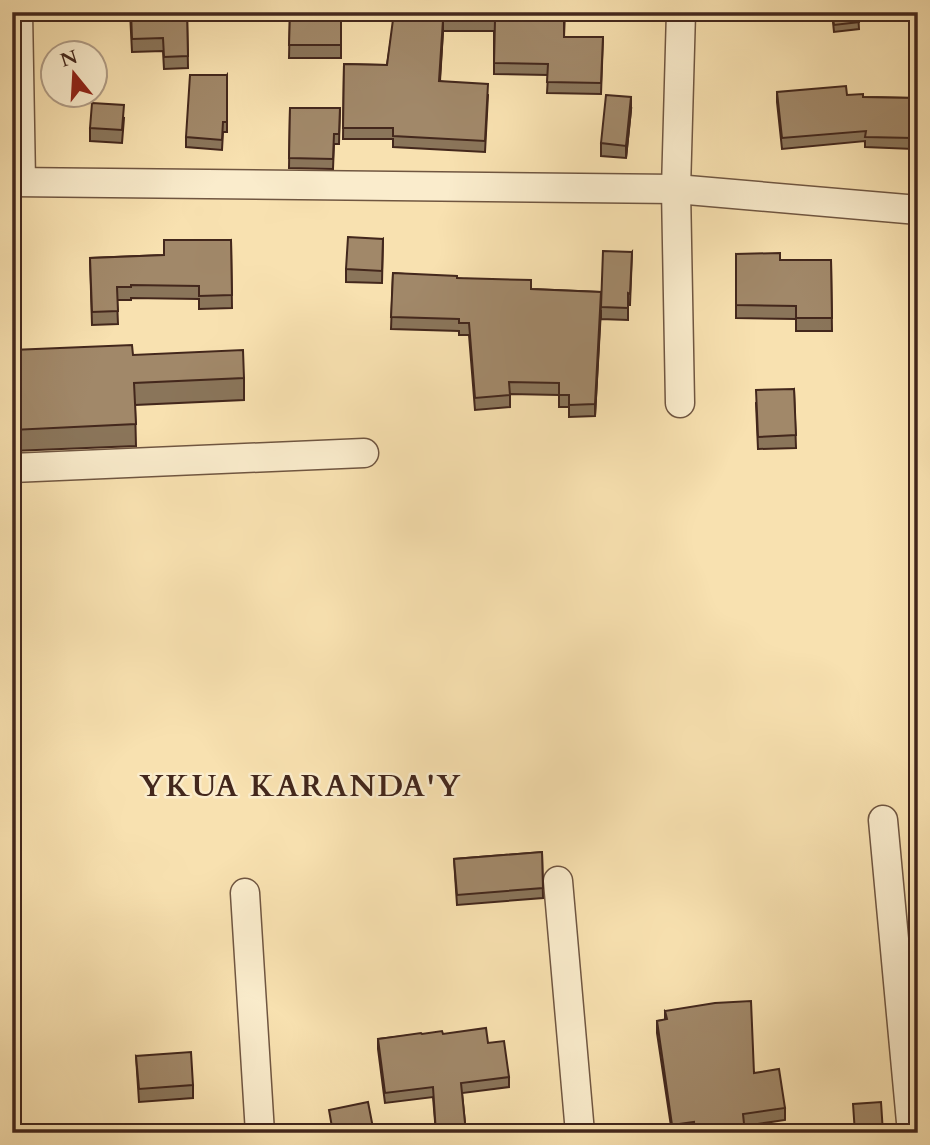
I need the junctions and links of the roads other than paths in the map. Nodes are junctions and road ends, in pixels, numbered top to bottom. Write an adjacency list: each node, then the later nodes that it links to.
1 (19, 12): 3 (street)
2 (681, 12): 4 (street)
3 (17, 181): 4 (street)
4 (676, 189): 5 (street); 6 (street)
5 (918, 210)
6 (680, 403)
7 (364, 453): 8 (street)
8 (12, 468)
9 (883, 820): 14 (street)
10 (558, 881): 13 (street)
11 (245, 893): 12 (street)
12 (260, 1133)
13 (580, 1133)
14 (912, 1133)

